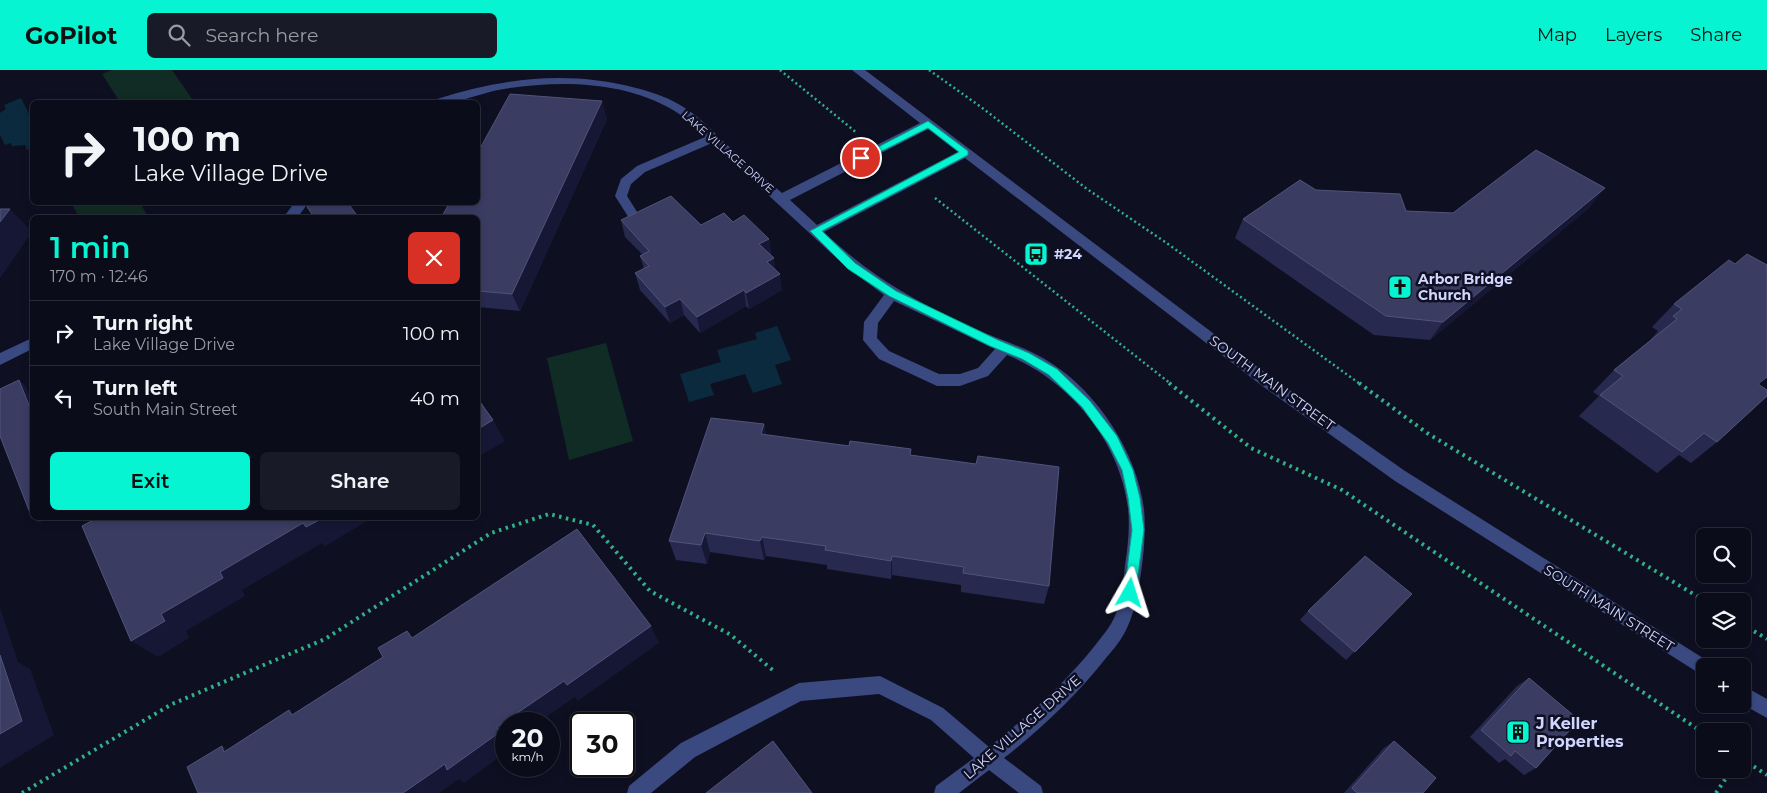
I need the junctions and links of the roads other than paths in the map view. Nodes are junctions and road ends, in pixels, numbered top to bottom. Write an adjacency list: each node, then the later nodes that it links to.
1 (858, 70): 3 (street, SOUTH MAIN STREET)
2 (447, 100): 4 (street, LAKE VILLAGE DRIVE)
3 (928, 124): 5 (street, SOUTH MAIN STREET); 6 (street, LAKE VILLAGE DRIVE)
4 (713, 138): 6 (street, LAKE VILLAGE DRIVE); 9 (street)
5 (965, 153): 10 (street); 15 (street, SOUTH MAIN STREET)
6 (781, 199): 10 (street, LAKE VILLAGE DRIVE)
7 (300, 205): 8 (street)
8 (292, 215)
9 (633, 215)
10 (815, 231): 11 (street, LAKE VILLAGE DRIVE)
11 (892, 294): 13 (street, LAKE VILLAGE DRIVE); 13 (street)
12 (30, 346): 14 (street)
13 (1005, 348): 18 (street, LAKE VILLAGE DRIVE)
14 (0, 359)
15 (1696, 663)
16 (1751, 699): 17 (street)
17 (1767, 709)
18 (989, 759): 19 (street); 20 (street, LAKE VILLAGE DRIVE); 21 (street)
19 (636, 793)
20 (943, 793)
21 (1034, 793)

